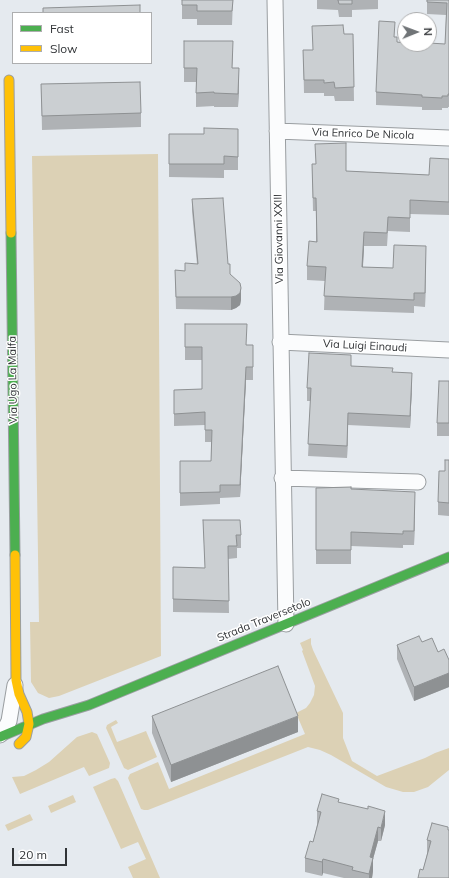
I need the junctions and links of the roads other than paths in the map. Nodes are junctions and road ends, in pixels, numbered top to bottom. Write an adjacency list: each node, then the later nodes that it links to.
1 (275, 0): 3 (street, Via Giovanni XXIII)
2 (9, 80): 11 (street, Via Ugo La Malfa)
3 (277, 131): 4 (street, Via Enrico De Nicola); 5 (street, Via Giovanni XXIII)
4 (449, 138)
5 (280, 342): 6 (street, Via Luigi Einaudi); 7 (street, Via Giovanni XXIII)
6 (449, 350)
7 (282, 478): 8 (street); 10 (street, Via Giovanni XXIII)
8 (418, 482)
9 (449, 556): 10 (street, Strada Traversetolo)
10 (286, 624): 13 (street, Strada Traversetolo)
11 (16, 680): 12 (street, Via Ugo La Malfa)
12 (18, 707): 13 (street); 14 (street, Via Ugo La Malfa)
13 (61, 718): 14 (street, Strada Traversetolo)
14 (19, 737)

